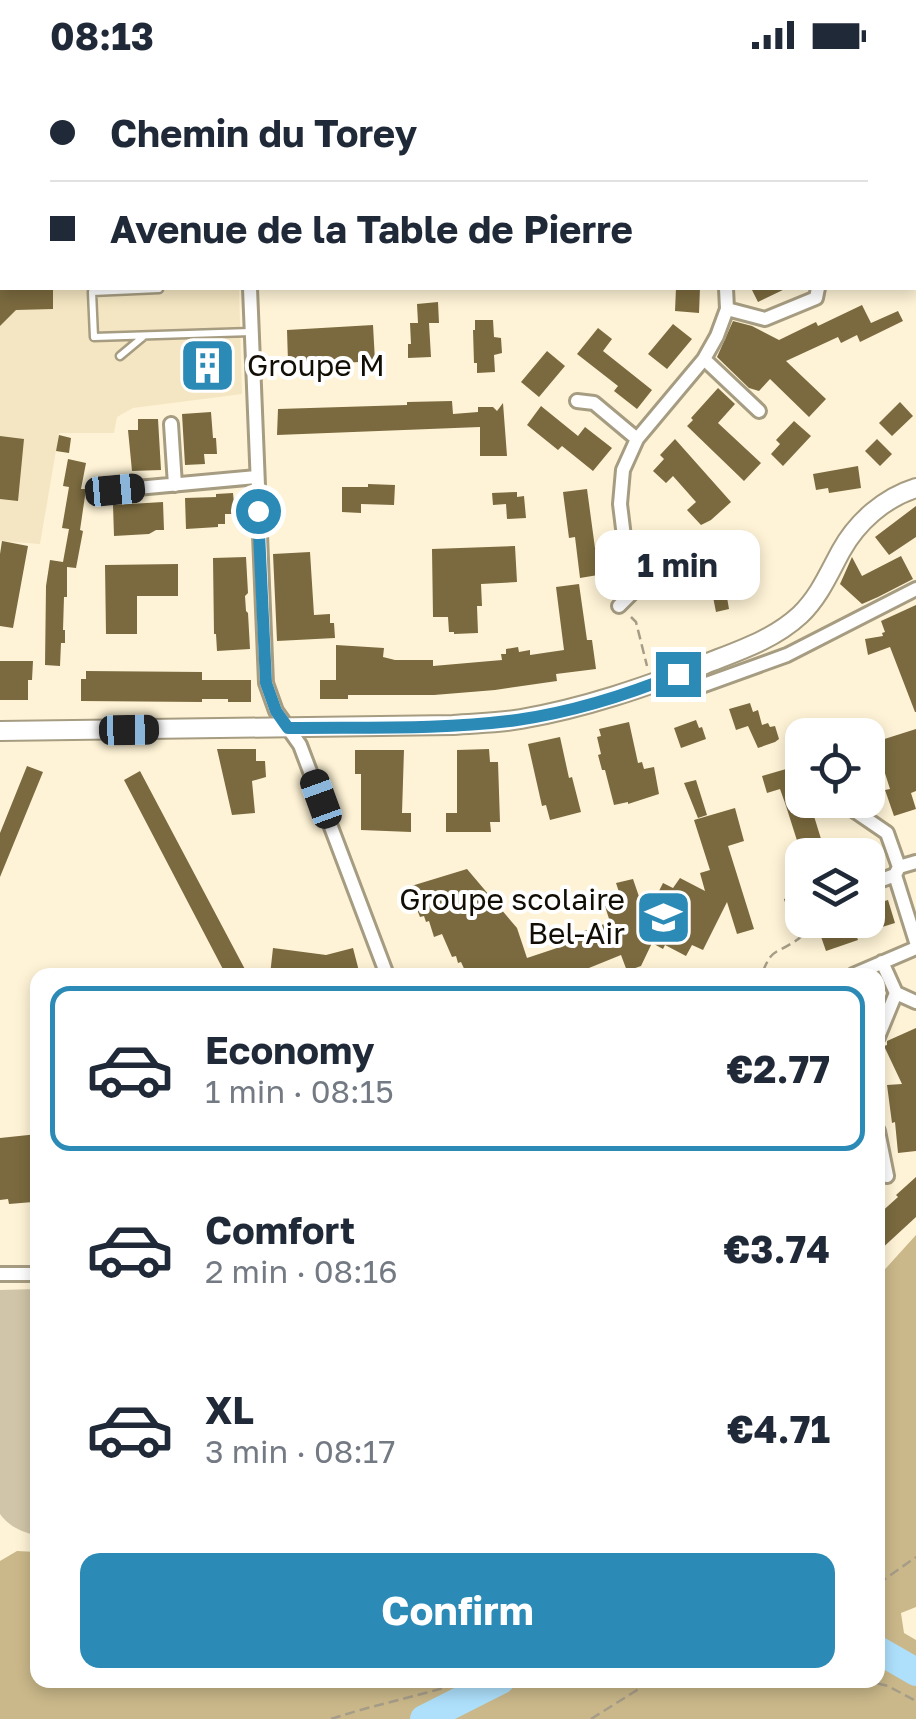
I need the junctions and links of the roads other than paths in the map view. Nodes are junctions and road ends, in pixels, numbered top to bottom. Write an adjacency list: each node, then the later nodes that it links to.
1 (160, 290): 7 (lane)
2 (250, 290): 6 (street)
3 (726, 290): 5 (street)
4 (818, 290): 5 (street)
5 (726, 309): 9 (street)
6 (252, 332): 7 (lane); 14 (street)
7 (145, 336): 8 (lane)
8 (120, 356)
9 (704, 359): 11 (street); 13 (street)
10 (577, 400): 13 (street)
11 (758, 412)
12 (171, 424): 15 (street)
13 (637, 439): 19 (street)
14 (257, 477): 15 (street); 21 (street)
15 (175, 485): 17 (street)
16 (916, 488): 20 (main road)
17 (115, 490)
18 (916, 590): 20 (street)
19 (619, 606)
20 (652, 685): 21 (main road)
21 (288, 728): 22 (main road); 29 (street)
22 (0, 731)
23 (864, 818): 25 (street)
24 (916, 862): 25 (street)
25 (897, 871): 26 (street); 27 (street)
26 (885, 876)
27 (916, 945): 28 (street)
28 (882, 962): 30 (street); 31 (street)
29 (384, 968)
30 (869, 968)
31 (885, 968)
32 (885, 969): 33 (street)
33 (896, 993): 34 (street); 35 (street)
34 (916, 1002)
35 (885, 1020)
36 (885, 1170): 37 (street)
37 (886, 1176)
38 (0, 1274): 39 (street)
39 (30, 1274)

